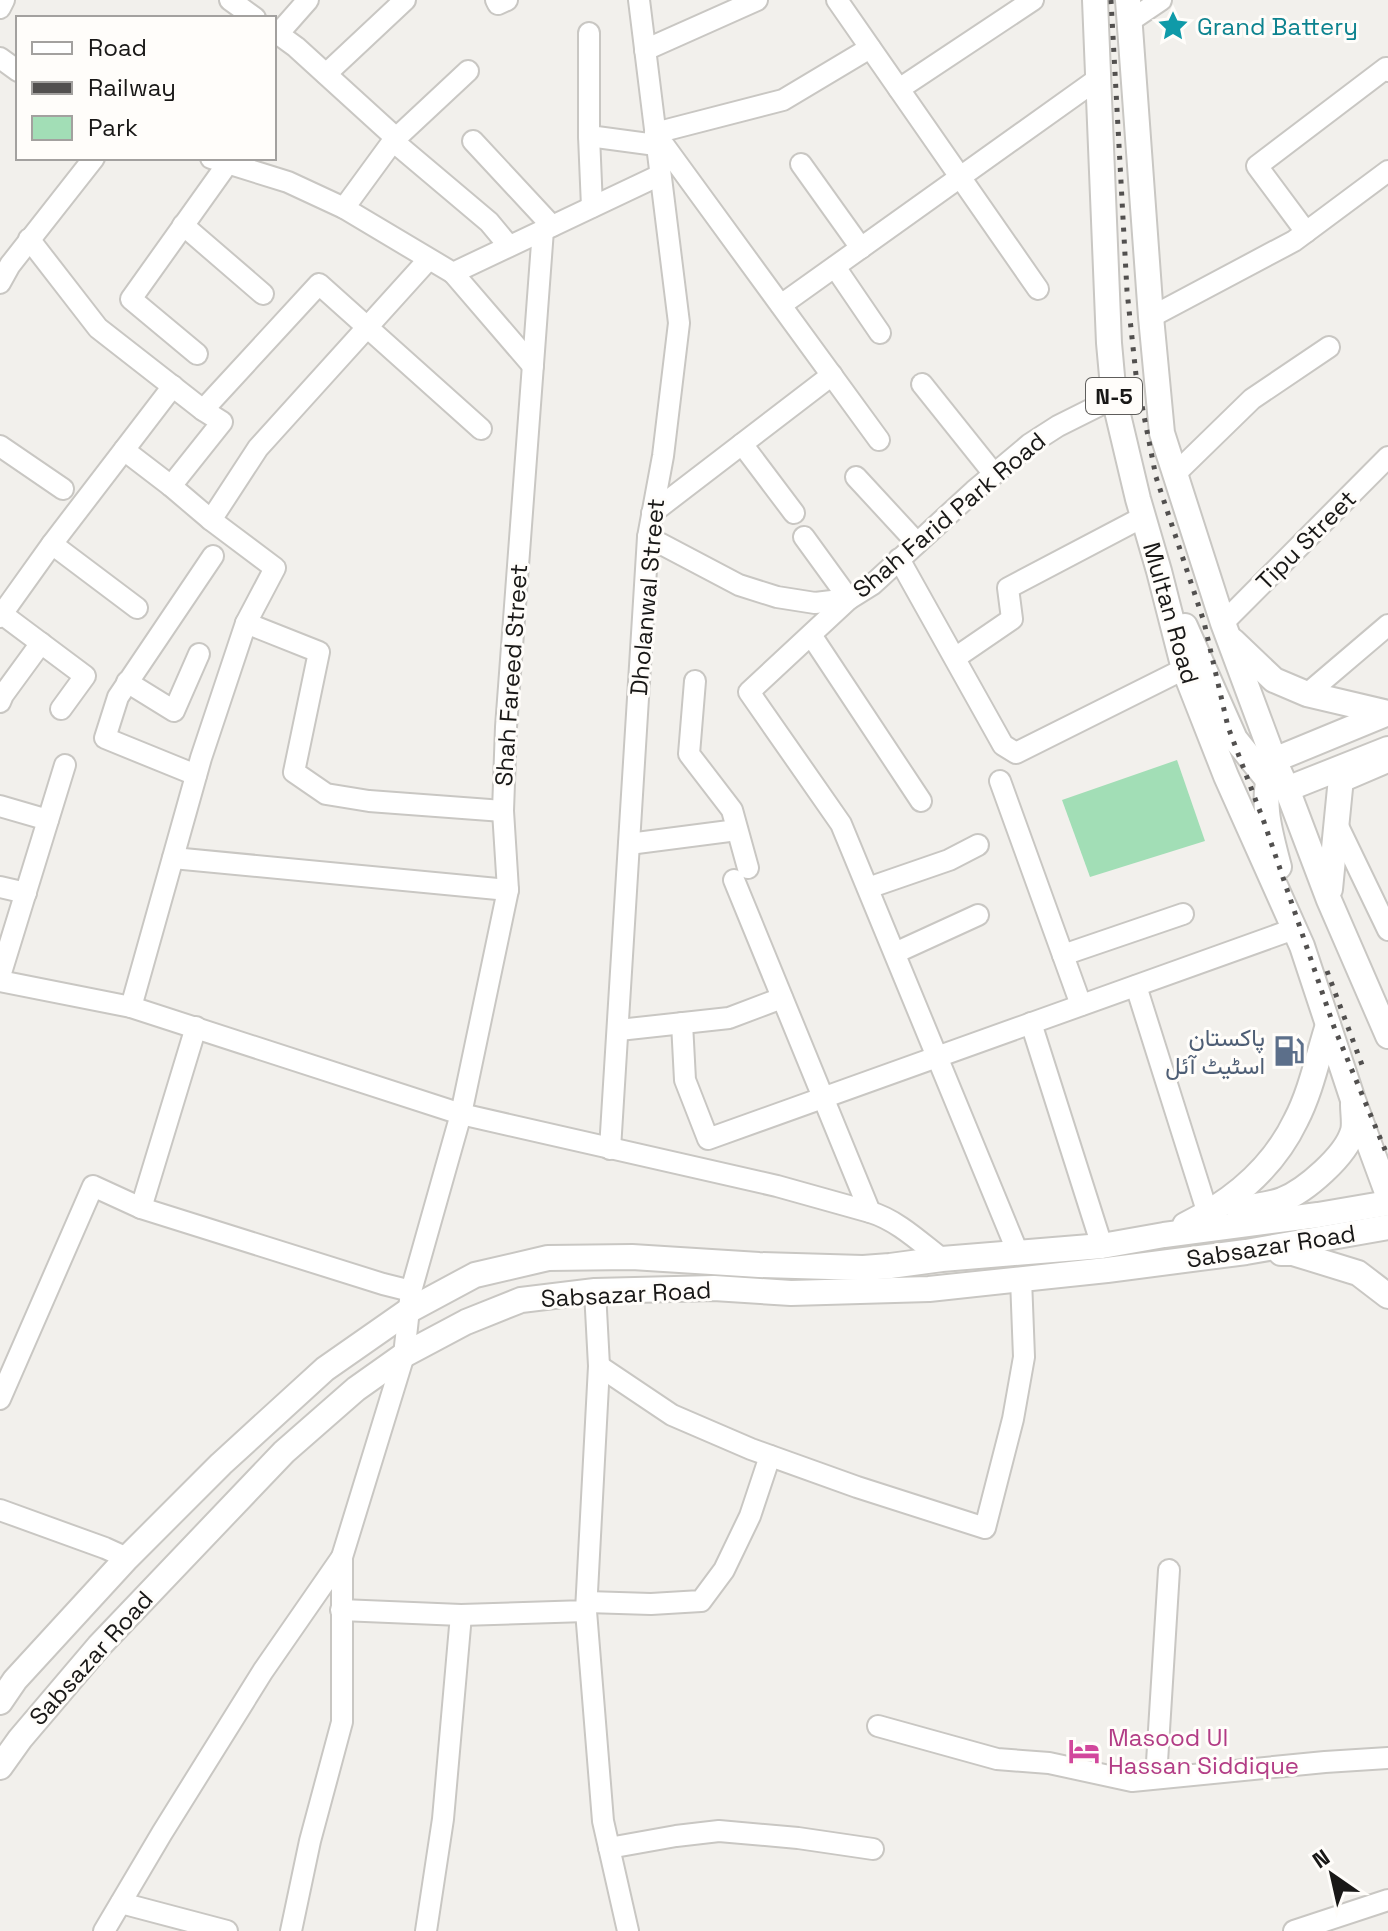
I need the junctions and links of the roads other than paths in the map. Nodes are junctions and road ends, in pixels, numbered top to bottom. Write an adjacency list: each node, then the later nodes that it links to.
1 (4, 0): 13 (street)
2 (230, 0): 15 (street)
3 (308, 0): 16 (street)
4 (405, 0): 22 (street)
5 (496, 0): 6 (street)
6 (507, 0)
7 (639, 0): 19 (street, Dholanwal Street)
8 (757, 0): 19 (street)
9 (837, 0): 18 (street)
10 (1033, 0): 24 (street)
11 (1095, 0): 23 (main road, Multan Road / N-5)
12 (1161, 0): 14 (street)
13 (0, 8)
14 (1129, 10): 50 (main road, Multan Road / N-5)
15 (252, 16)
16 (276, 32): 22 (street)
17 (589, 33): 25 (street)
18 (870, 48): 24 (street); 26 (street)
19 (645, 50): 26 (street, Dholanwal Street)
20 (468, 71): 27 (street)
21 (1388, 71): 39 (street)
22 (326, 74): 27 (street)
23 (1099, 78): 34 (street); 59 (main road, Multan Road / N-5)
24 (899, 89): 34 (street)
25 (589, 136): 26 (street); 35 (street)
26 (656, 139): 33 (street, Dholanwal Street); 49 (street)
27 (395, 140): 36 (street); 41 (street)
28 (473, 141): 38 (street)
29 (92, 160): 40 (street)
30 (220, 161): 36 (street); 37 (street)
31 (801, 164): 42 (street)
32 (1388, 171): 39 (street)
33 (660, 175): 35 (street); 72 (street, Dholanwal Street)
34 (960, 177): 42 (street); 47 (street)
35 (592, 207): 38 (street)
36 (344, 208): 43 (street)
37 (183, 225): 48 (street); 54 (street)
38 (548, 228): 41 (street); 55 (street, Shah Fareed Street)
39 (1306, 232): 50 (street)
40 (29, 239): 46 (street); 58 (street)
41 (509, 246): 45 (street)
42 (861, 248): 44 (street)
43 (428, 260): 45 (street); 51 (street)
44 (835, 267): 49 (street); 52 (street)
45 (453, 273): 55 (street)
46 (0, 283)
47 (1038, 289)
48 (263, 294)
49 (781, 305): 56 (street)
50 (1151, 317): 68 (main road, Multan Road / N-5)
51 (367, 327): 60 (street); 61 (street); 75 (street)
52 (880, 333)
53 (1329, 347): 68 (street)
54 (197, 354)
55 (533, 366): 109 (street, Shah Fareed Street)
56 (832, 375): 62 (street); 63 (street)
57 (922, 384): 67 (street)
58 (173, 386): 60 (street); 65 (street)
59 (1114, 398): 67 (street, Shah Farid Park Road); 74 (main road, Multan Road / N-5)
60 (203, 410): 70 (street)
61 (481, 429)
62 (879, 440)
63 (742, 444): 72 (street); 73 (street)
64 (0, 446): 71 (street)
65 (124, 450): 70 (street); 79 (street)
66 (1388, 457): 88 (street, Tipu Street)
67 (994, 474): 78 (street, Shah Farid Park Road)
68 (1175, 474): 88 (main road, Multan Road / N-5)
69 (856, 477): 78 (street)
70 (171, 486): 75 (street)
71 (63, 489)
72 (652, 513): 76 (street, Dholanwal Street)
73 (794, 513)
74 (1143, 517): 82 (main road, Multan Road / N-5); 92 (street)
75 (211, 520): 86 (street)
76 (648, 537): 83 (street, Shah Farid Park Road); 113 (street, Dholanwal Street)
77 (804, 537): 83 (street)
78 (917, 543): 81 (street, Shah Farid Park Road)
79 (52, 544): 84 (street); 85 (street)
80 (213, 556): 95 (street)
81 (899, 559): 83 (street, Shah Farid Park Road); 92 (street)
82 (1159, 571): 93 (main road, Multan Road / N-5); 105 (main road)
83 (849, 599): 89 (street)
84 (137, 608)
85 (1, 616): 90 (street)
86 (246, 623): 103 (street); 109 (street)
87 (1388, 625): 96 (street)
88 (1226, 630): 96 (main road); 105 (main road, Multan Road / N-5)
89 (811, 635): 107 (street); 117 (street)
90 (41, 643): 97 (street); 98 (street)
91 (199, 654): 95 (street)
92 (955, 658): 93 (street)
93 (1184, 669): 124 (main road, Multan Road / N-5)
94 (695, 681): 112 (street)
95 (127, 682): 103 (street)
96 (1307, 694): 99 (main road)
97 (0, 702)
98 (61, 709)
99 (1388, 713): 105 (main road)
100 (1388, 749): 104 (main road)
101 (1388, 762): 104 (street)
102 (65, 765): 110 (street)
103 (196, 775): 115 (street)
104 (1341, 775): 105 (main road); 111 (main road)
105 (1276, 776): 120 (main road, Multan Road / N-5); 124 (main road)
106 (1000, 781): 126 (street)
107 (921, 801)
108 (0, 806): 110 (street)
109 (503, 811): 118 (street, Shah Fareed Street)
110 (48, 820): 119 (street)
111 (1336, 822): 120 (main road); 123 (street)
112 (737, 830): 113 (street); 129 (street)
113 (629, 844): 136 (street, Dholanwal Street)
114 (978, 845): 117 (street)
115 (173, 858): 118 (street); 131 (street)
116 (0, 887): 119 (street)
117 (868, 888): 125 (street)
118 (508, 890): 141 (street, Shah Fareed Street)
119 (26, 893): 127 (street)
120 (1329, 900): 137 (main road, Multan Road / N-5)
121 (1183, 914): 126 (street)
122 (978, 915): 125 (street)
123 (1388, 930)
124 (1298, 938): 128 (street); 134 (main road, Multan Road / N-5)
125 (895, 953): 138 (street)
126 (1063, 955): 130 (street)
127 (0, 978): 131 (street)
128 (1136, 986): 130 (street); 147 (street)
129 (782, 998): 132 (street); 139 (street)
130 (1081, 1005): 133 (street)
131 (131, 1007): 135 (street)
132 (682, 1023): 136 (street); 139 (street)
133 (1031, 1023): 138 (street); 150 (street)
134 (1328, 1025): 140 (main road, Multan Road / N-5); 147 (main road)
135 (196, 1027): 141 (street); 145 (street)
136 (619, 1030): 142 (street, Dholanwal Street)
137 (1388, 1036)
138 (938, 1057): 139 (street); 152 (street)
139 (823, 1097): 146 (street)
140 (1353, 1100): 143 (main road, Multan Road / N-5); 147 (main road)
141 (461, 1114): 142 (street); 159 (street, Shah Fareed Street)
142 (610, 1149): 146 (street)
143 (1388, 1195)
144 (1388, 1203): 149 (main road, Sabsazar Road)
145 (141, 1208): 159 (street); 162 (street)
146 (870, 1212): 153 (street)
147 (1208, 1214): 149 (main road)
148 (1388, 1227): 151 (main road, Sabsazar Road)
149 (1164, 1235): 150 (main road, Sabsazar Road)
150 (1102, 1246): 152 (main road, Sabsazar Road)
151 (1246, 1252): 155 (main road, Sabsazar Road); 158 (main road)
152 (1018, 1253): 153 (main road, Sabsazar Road)
153 (942, 1259): 154 (main road, Sabsazar Road)
154 (890, 1266): 156 (main road); 159 (main road, Sabsazar Road)
155 (1021, 1279): 156 (main road, Sabsazar Road); 164 (street)
156 (898, 1290): 157 (main road, Sabsazar Road)
157 (595, 1291): 160 (main road, Sabsazar Road); 161 (street)
158 (1388, 1296)
159 (409, 1301): 160 (street, Shah Fareed Street); 166 (main road, Sabsazar Road)
160 (404, 1355): 167 (street, Shah Fareed Street); 176 (main road, Sabsazar Road)
161 (599, 1366): 164 (street); 169 (street)
162 (6, 1374): 163 (street)
163 (0, 1399)
164 (770, 1456): 169 (street)
165 (0, 1510): 166 (street)
166 (122, 1556): 172 (main road, Sabsazar Road)
167 (342, 1557): 170 (street); 181 (street)
168 (1169, 1570): 177 (street)
169 (586, 1606): 171 (street); 178 (street)
170 (341, 1610): 171 (street); 184 (street)
171 (461, 1615): 185 (street)
172 (6, 1679): 173 (main road, Sabsazar Road)
173 (0, 1702)
174 (878, 1726): 177 (street)
175 (1388, 1758): 177 (street)
176 (0, 1767)
177 (1156, 1778)
178 (609, 1848): 179 (street); 186 (street)
179 (873, 1849)
180 (1388, 1900): 187 (street)
181 (121, 1903): 182 (street); 183 (street)
182 (104, 1931)
183 (227, 1931)
184 (291, 1931)
185 (426, 1931)
186 (628, 1931)
187 (1294, 1931)

